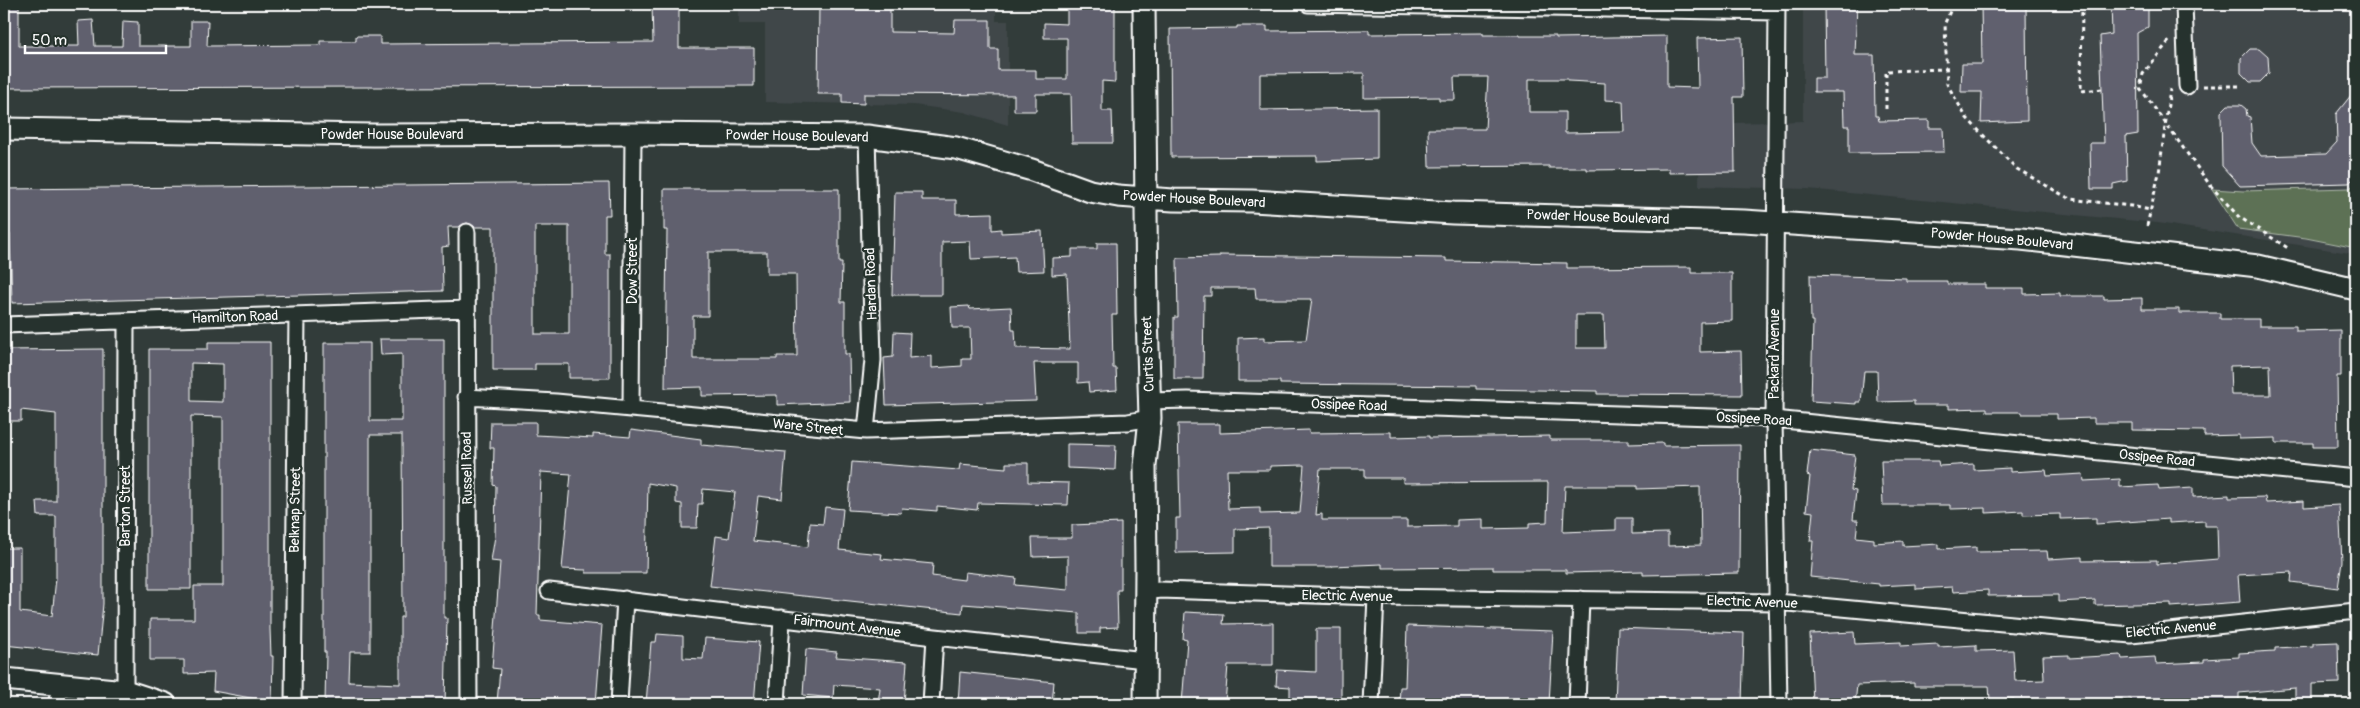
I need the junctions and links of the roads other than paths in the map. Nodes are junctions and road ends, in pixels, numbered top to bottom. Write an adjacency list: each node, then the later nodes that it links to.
1 (1144, 4): 9 (main road, Curtis Street)
2 (1308, 4): 4 (street)
3 (2184, 4): 5 (street)
4 (1777, 8): 10 (street, Packard Avenue)
5 (2187, 86)
6 (4, 130): 7 (main road, Powder House Boulevard)
7 (633, 134): 8 (main road, Powder House Boulevard); 18 (street, Dow Street)
8 (867, 136): 9 (main road, Powder House Boulevard); 21 (street, Hardan Road)
9 (1147, 198): 10 (main road, Powder House Boulevard); 19 (main road, Curtis Street)
10 (1775, 223): 12 (main road, Powder House Boulevard); 20 (street, Packard Avenue)
11 (467, 232): 13 (street, Russell Road)
12 (2356, 289)
13 (466, 309): 14 (street, Hamilton Road); 17 (street, Russell Road)
14 (297, 315): 15 (street, Hamilton Road); 37 (street, Belknap Street)
15 (126, 321): 16 (street, Hamilton Road); 34 (street, Barton Street)
16 (4, 325)
17 (466, 397): 18 (street, Ware Street); 38 (street, Russell Road)
18 (632, 409): 21 (street, Ware Street)
19 (1150, 409): 20 (street, Ossipee Road); 21 (street, Ware Street); 24 (main road, Curtis Street)
20 (1774, 419): 22 (street, Ossipee Road); 28 (street, Packard Avenue)
21 (866, 431)
22 (2356, 478)
23 (550, 591): 27 (street, Fairmount Avenue)
24 (1146, 592): 25 (street, Electric Avenue); 32 (main road, Curtis Street)
25 (1376, 597): 26 (street, Electric Avenue); 43 (street)
26 (1581, 599): 28 (street, Electric Avenue); 44 (street)
27 (626, 600): 30 (street, Fairmount Avenue); 39 (street)
28 (1777, 602): 29 (street, Electric Avenue); 45 (street, Packard Avenue)
29 (2356, 611)
30 (782, 618): 31 (street, Fairmount Avenue); 40 (street)
31 (935, 637): 32 (street, Fairmount Avenue); 41 (street)
32 (1145, 660): 42 (main road, Curtis Street)
33 (4, 679): 35 (main road)
34 (125, 691): 35 (main road); 36 (main road)
35 (58, 695)
36 (165, 704)
37 (293, 704)
38 (469, 704)
39 (619, 704)
40 (777, 704)
41 (932, 704)
42 (1145, 704)
43 (1371, 704)
44 (1577, 704)
45 (1779, 704)

